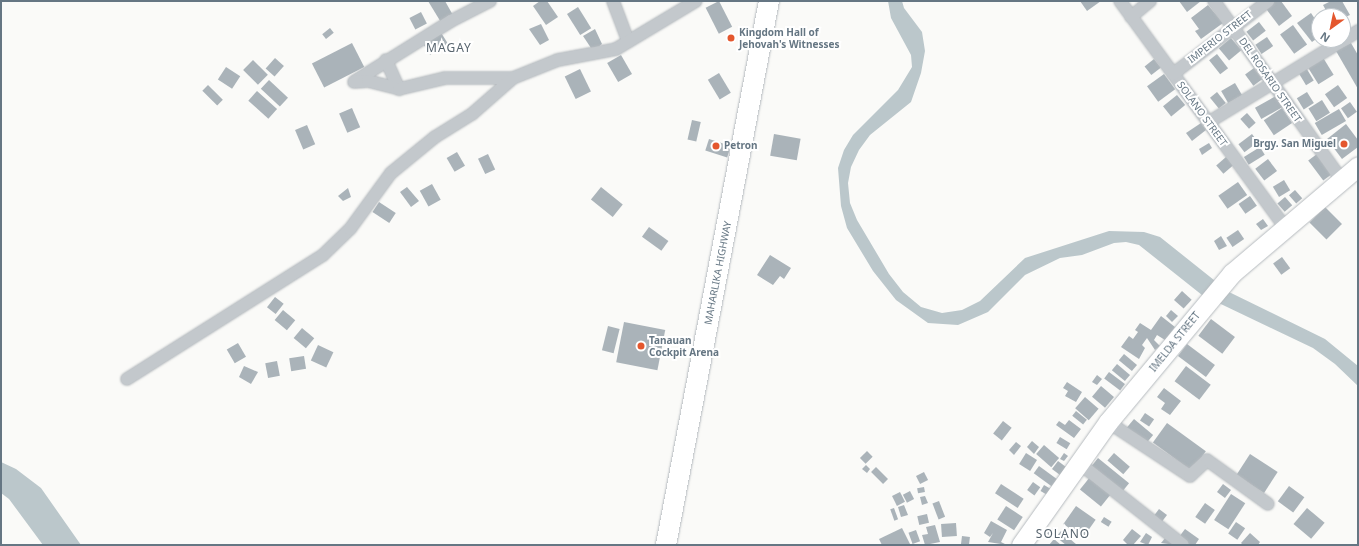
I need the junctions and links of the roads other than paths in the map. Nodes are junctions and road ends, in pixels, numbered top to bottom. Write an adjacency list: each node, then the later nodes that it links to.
1 (490, 1): 13 (street)
2 (613, 1): 12 (street)
3 (696, 1): 12 (street)
4 (769, 1): 26 (highway, MAHARLIKA HIGHWAY)
5 (1120, 1): 9 (street, SOLANO STREET)
6 (1150, 1): 9 (street)
7 (1214, 1): 10 (street, DEL ROSARIO STREET)
8 (1268, 1): 10 (street, IMPERIO STREET)
9 (1131, 17): 14 (street, SOLANO STREET)
10 (1233, 27): 14 (street, IMPERIO STREET); 16 (street, DEL ROSARIO STREET)
11 (1358, 31): 16 (street)
12 (628, 41): 15 (street)
13 (386, 60): 17 (street); 17 (street)
14 (1173, 74): 18 (street, SOLANO STREET)
15 (513, 78): 17 (street); 22 (street)
16 (1272, 83): 18 (street); 20 (street, DEL ROSARIO STREET)
17 (399, 89)
18 (1208, 122): 21 (street, SOLANO STREET)
19 (1358, 166): 20 (main road, IMELDA STREET)
20 (1340, 179): 21 (main road, IMELDA STREET)
21 (1284, 226): 23 (main road, IMELDA STREET)
22 (127, 379)
23 (1108, 422): 24 (main road, IMELDA STREET); 25 (street)
24 (1079, 462): 27 (main road, IMELDA STREET); 28 (street)
25 (1268, 504)
26 (666, 545)
27 (1021, 545)
28 (1183, 545)

